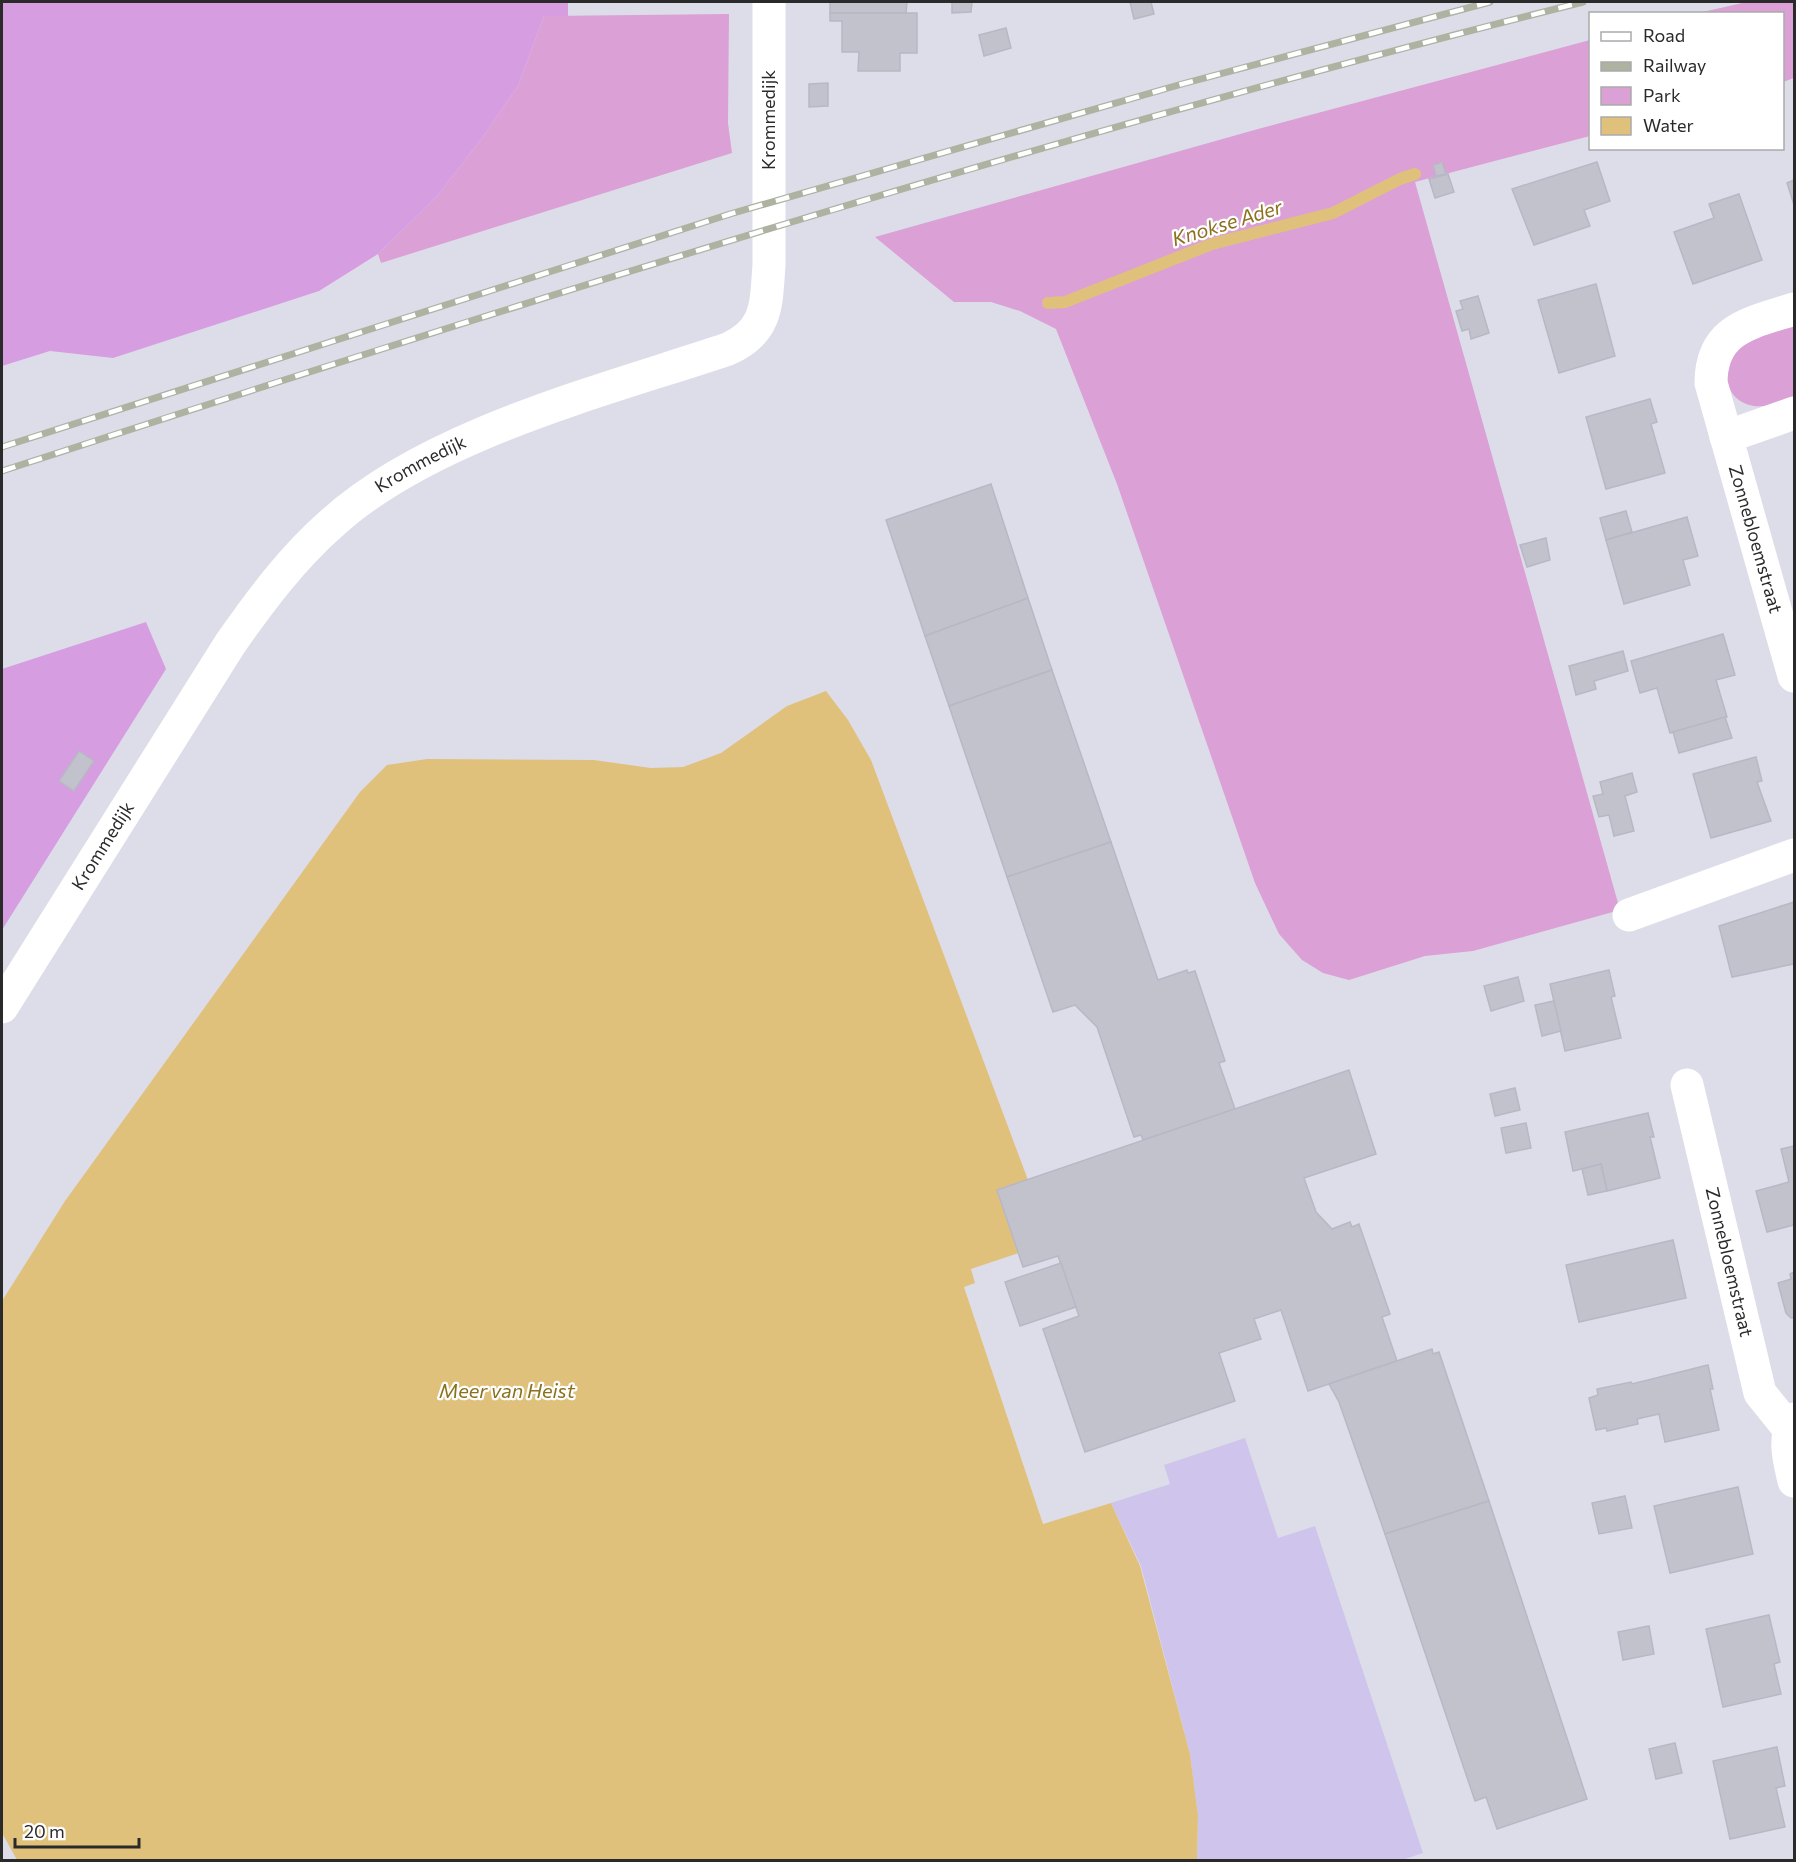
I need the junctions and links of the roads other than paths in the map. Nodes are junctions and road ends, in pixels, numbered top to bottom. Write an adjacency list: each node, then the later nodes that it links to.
1 (769, 2): 8 (street, Krommedijk)
2 (1794, 309): 4 (street, Zonnebloemstraat)
3 (1794, 414): 4 (street)
4 (1726, 437): 5 (street, Zonnebloemstraat)
5 (1794, 676)
6 (1794, 855): 7 (street)
7 (1629, 915)
8 (2, 1006)
9 (1687, 1086): 10 (street, Zonnebloemstraat)
10 (1792, 1424): 11 (street, Zonnebloemstraat)
11 (1794, 1481)

